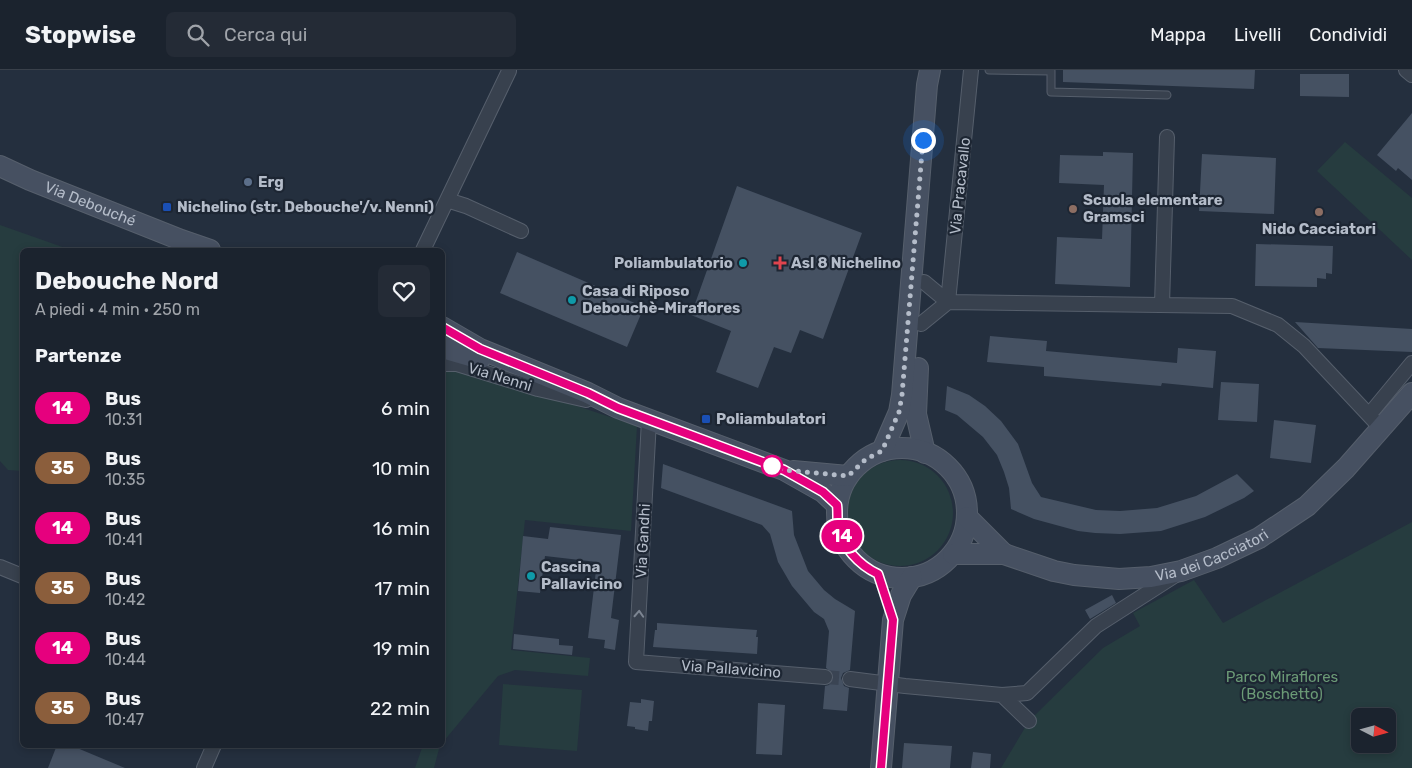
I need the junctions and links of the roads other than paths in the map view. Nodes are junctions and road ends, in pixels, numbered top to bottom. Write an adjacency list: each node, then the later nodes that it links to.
1 (930, 70): 28 (main road)
2 (942, 70): 15 (main road)
3 (971, 70): 16 (street, Via Pracavallo)
4 (989, 70): 8 (lane)
5 (1406, 70): 7 (street)
6 (508, 71): 11 (street)
7 (1412, 76)
8 (1167, 95)
9 (1167, 137): 17 (street)
10 (0, 166): 13 (main road, Via Debouché)
11 (447, 200): 12 (street); 14 (street)
12 (522, 231)
13 (190, 247)
14 (424, 248)
15 (924, 282): 16 (street); 18 (main road)
16 (948, 302): 17 (street); 18 (street)
17 (1162, 306): 27 (street)
18 (921, 324): 29 (main road)
19 (445, 329): 25 (main road)
20 (445, 349): 24 (main road)
21 (1412, 363): 27 (street)
22 (445, 364): 24 (street, Via Nenni)
23 (1412, 393): 27 (main road, Via dei Cacciatori)
24 (586, 400): 25 (main road)
25 (618, 408): 26 (main road)
26 (649, 420): 30 (main road); 42 (street, Via Gandhi, one-way to 26)
27 (1375, 422): 37 (main road, Via dei Cacciatori)
28 (882, 451): 29 (main road); 31 (main road)
29 (925, 452): 33 (main road)
30 (784, 470): 31 (main road); 32 (main road)
31 (848, 476): 32 (main road)
32 (837, 505): 38 (main road)
33 (967, 517): 34 (main road); 35 (main road, Via dei Cacciatori)
34 (953, 554): 35 (main road, Via dei Cacciatori); 40 (main road)
35 (1004, 554): 37 (main road, Via dei Cacciatori)
36 (0, 567): 39 (street)
37 (1181, 571): 46 (street)
38 (878, 574): 40 (main road); 41 (main road)
39 (20, 575)
40 (912, 577): 41 (main road)
41 (893, 620): 45 (main road)
42 (636, 662): 43 (street, Via Pallavicino)
43 (825, 677)
44 (850, 679): 45 (street)
45 (888, 683): 46 (street); 50 (main road)
46 (1002, 695): 47 (street)
47 (1029, 721)
48 (213, 748): 49 (street)
49 (204, 768)
50 (881, 768)

